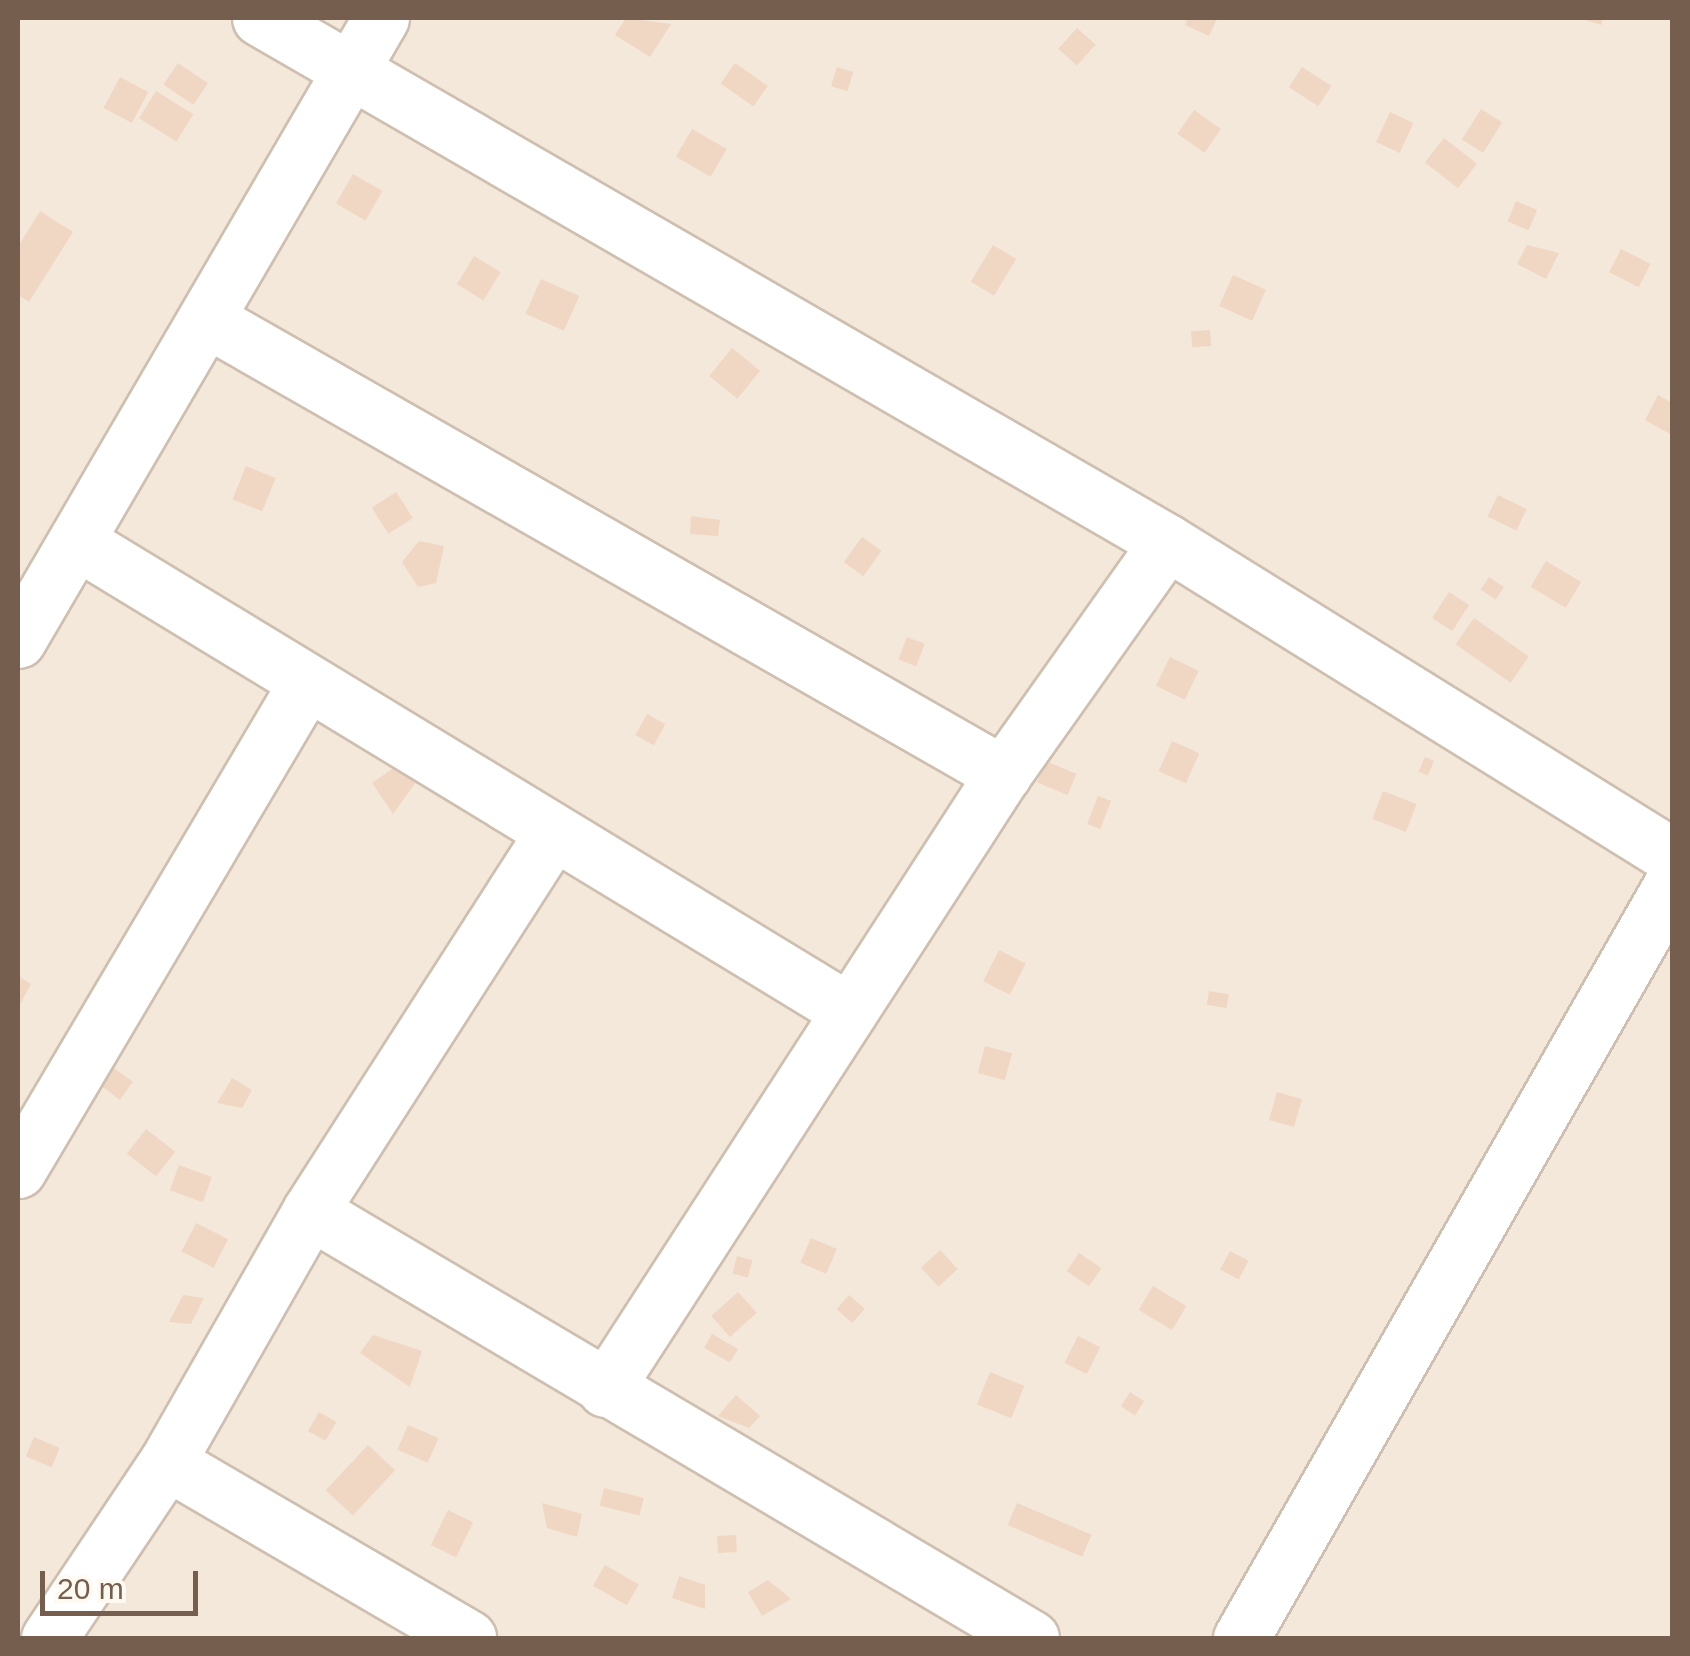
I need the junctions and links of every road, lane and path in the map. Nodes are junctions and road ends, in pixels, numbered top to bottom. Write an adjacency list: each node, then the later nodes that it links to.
1 (260, 18): 3 (street)
2 (381, 18): 3 (street)
3 (352, 69): 4 (street); 6 (street)
4 (208, 320): 5 (street); 9 (street)
5 (76, 541): 7 (street); 8 (street)
6 (1167, 542): 9 (street); 11 (street)
7 (18, 640)
8 (308, 682): 10 (street); 14 (street)
9 (1003, 774): 13 (street)
10 (553, 832): 13 (street); 15 (street)
11 (1672, 856)
12 (1672, 884): 21 (street)
13 (849, 1011): 16 (street)
14 (18, 1170)
15 (310, 1211): 16 (street); 17 (street)
16 (605, 1389): 20 (street)
17 (167, 1462): 18 (street); 19 (street)
18 (48, 1638)
19 (468, 1638)
20 (1030, 1638)
21 (1241, 1638)

